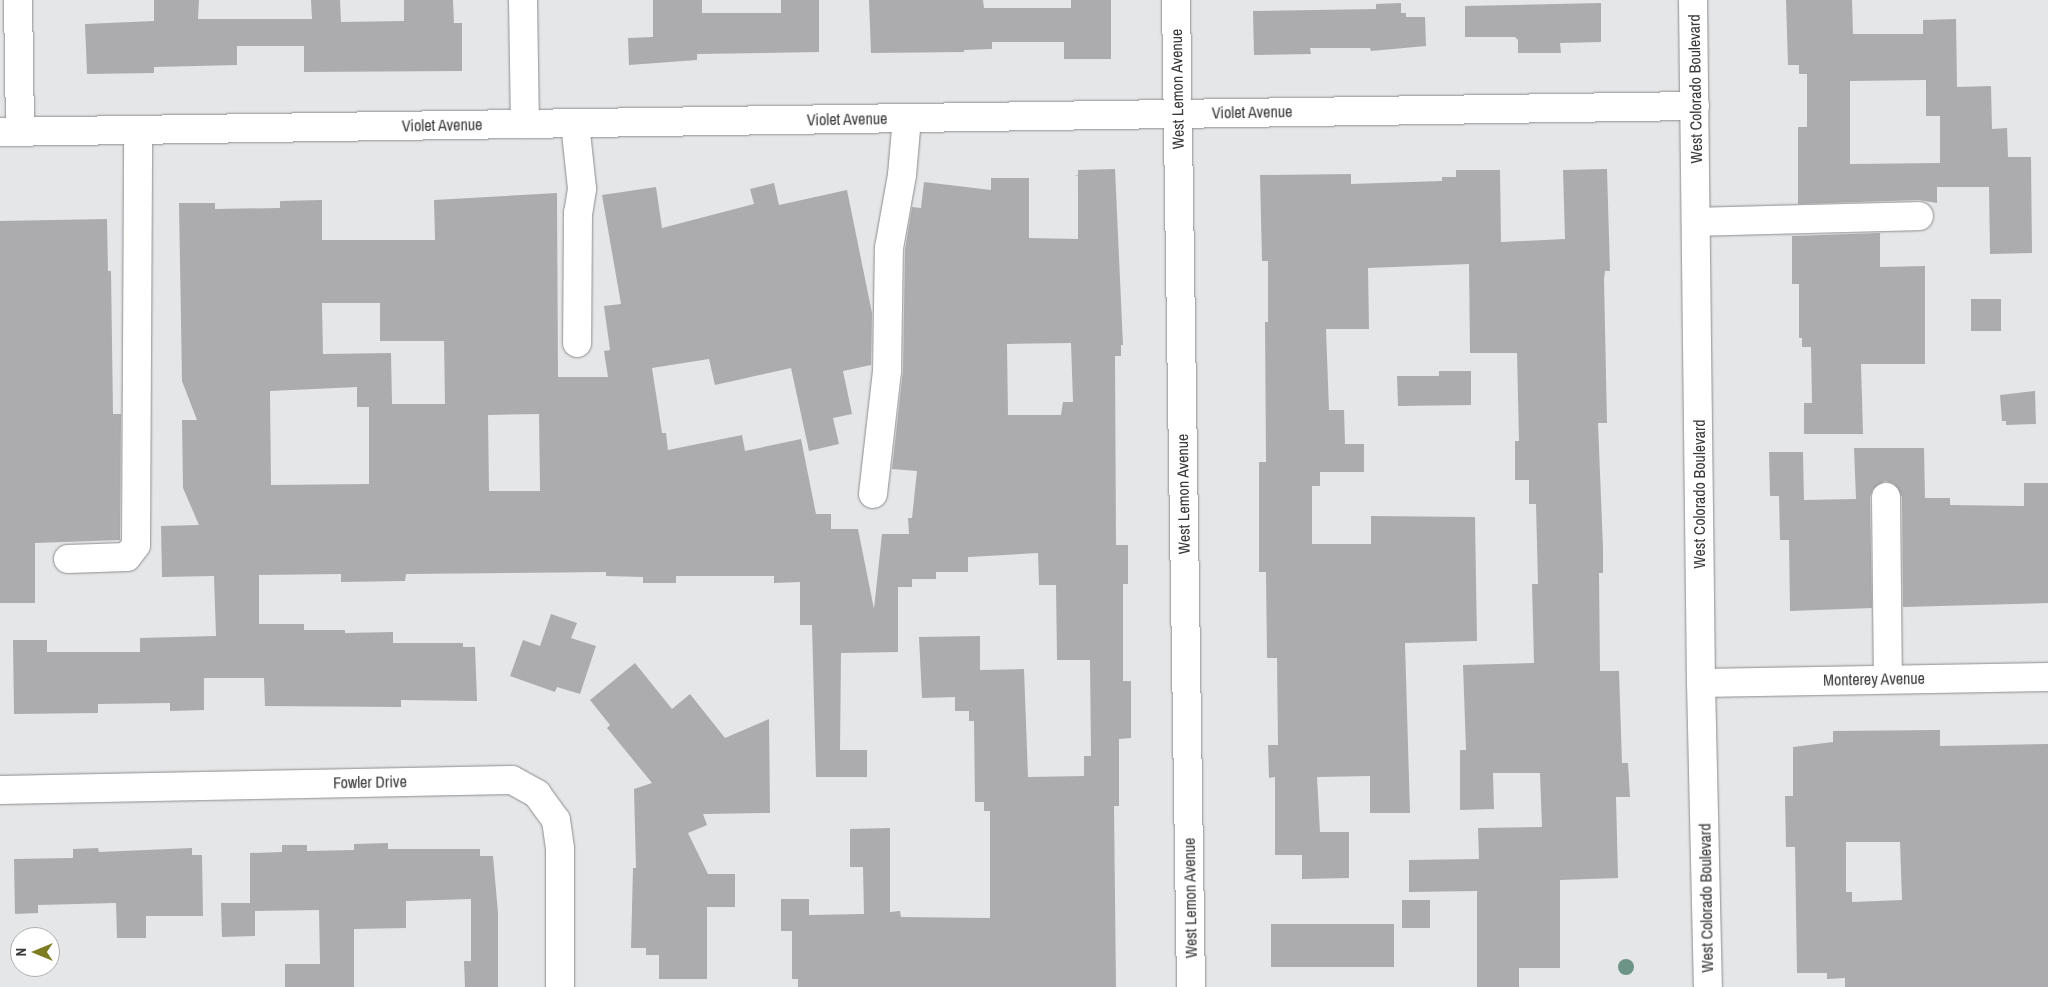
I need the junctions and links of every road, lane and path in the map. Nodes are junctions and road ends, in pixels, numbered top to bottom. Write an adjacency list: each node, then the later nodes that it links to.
1 (18, 0): 11 (street)
2 (523, 0): 9 (street)
3 (1176, 0): 6 (street, West Lemon Avenue)
4 (1693, 0): 5 (street, West Colorado Boulevard)
5 (1695, 106): 6 (street, Violet Avenue); 13 (street, West Colorado Boulevard)
6 (1178, 113): 7 (street, Violet Avenue); 23 (street, West Lemon Avenue)
7 (907, 118): 8 (street, Violet Avenue); 15 (street)
8 (575, 123): 9 (street, Violet Avenue); 14 (street)
9 (524, 124): 10 (street, Violet Avenue)
10 (138, 130): 11 (street, Violet Avenue); 17 (street)
11 (10, 132)
12 (1919, 216): 13 (street)
13 (1696, 222): 20 (street, West Colorado Boulevard)
14 (576, 343)
15 (874, 494)
16 (1886, 497): 19 (street)
17 (68, 559)
18 (2048, 677): 19 (street, Monterey Avenue)
19 (1888, 679): 20 (street, Monterey Avenue)
20 (1700, 683): 24 (street, West Colorado Boulevard)
21 (0, 790): 22 (street, Fowler Drive)
22 (560, 987)
23 (1191, 987)
24 (1708, 987)

